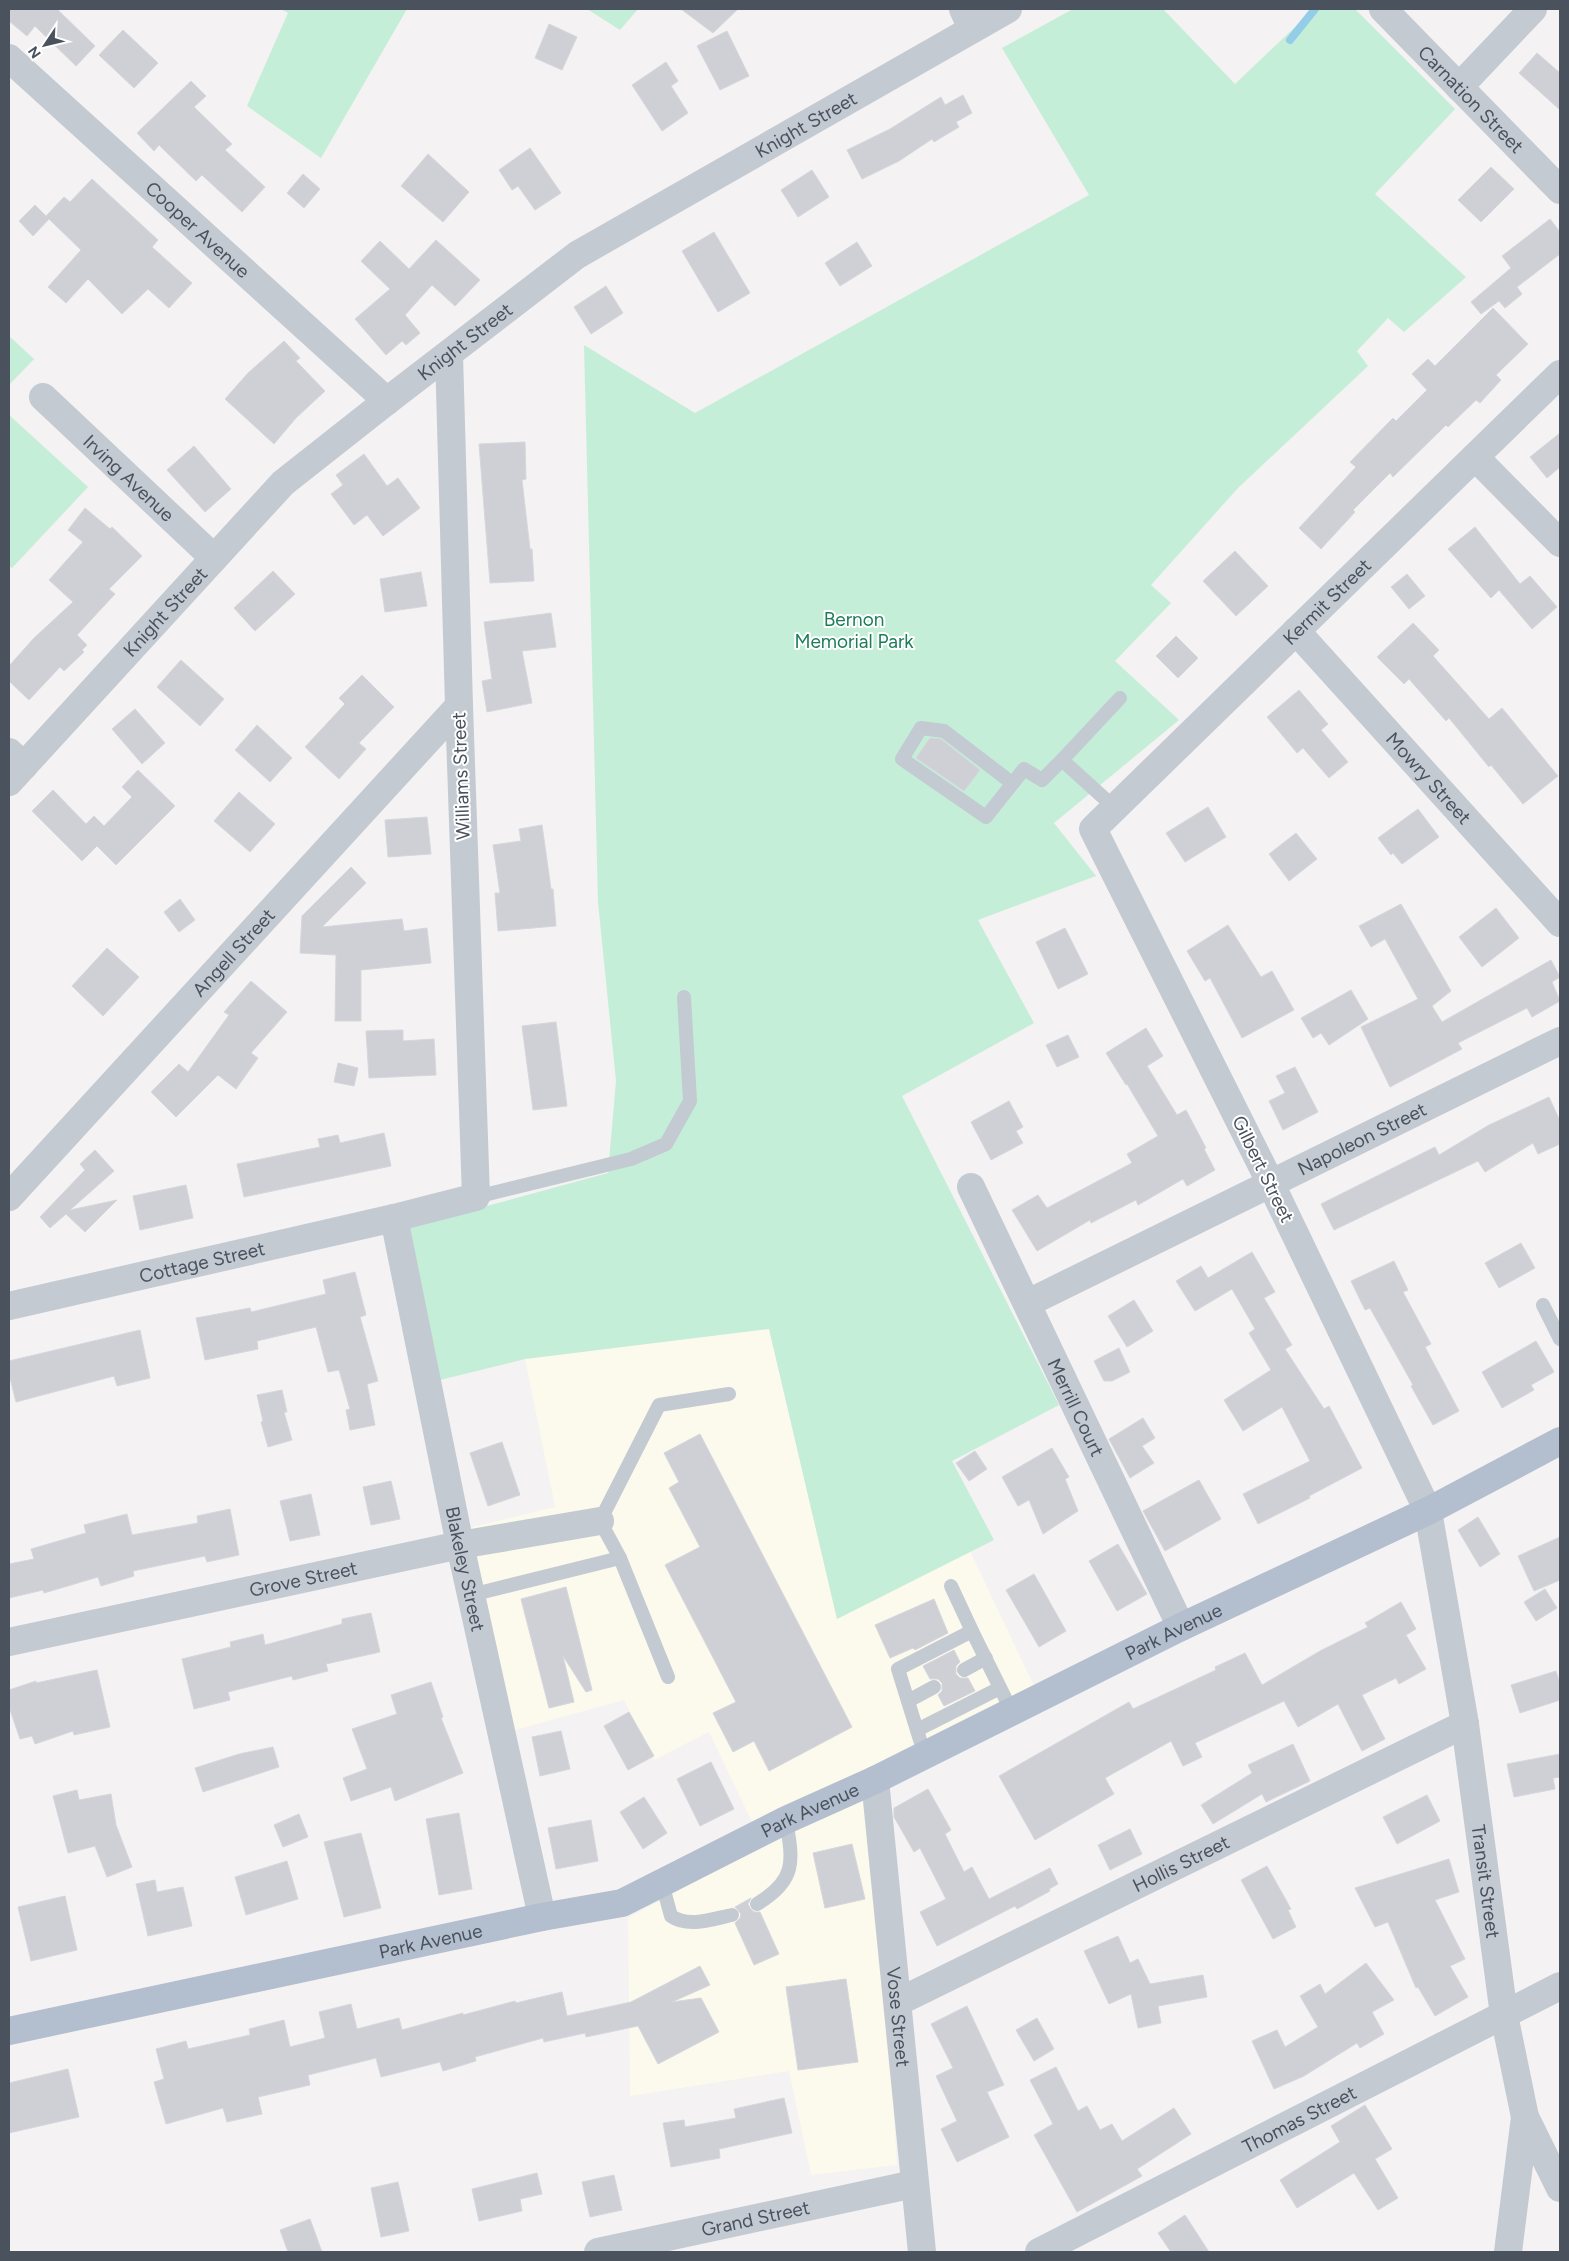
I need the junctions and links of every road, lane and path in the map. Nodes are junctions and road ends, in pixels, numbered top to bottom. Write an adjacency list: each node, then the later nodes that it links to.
1 (1008, 9): 4 (street, Knight Street)
2 (1383, 9): 6 (street, Carnation Street)
3 (1533, 9): 6 (street)
4 (969, 16): 8 (street, Knight Street)
5 (9, 58): 11 (street, Cooper Avenue)
6 (1459, 87): 7 (street, Carnation Street)
7 (1560, 190)
8 (449, 354): 11 (street, Knight Street); 17 (street, Williams Street)
9 (1560, 374): 12 (street, Kermit Street)
10 (43, 398): 14 (street, Irving Avenue)
11 (387, 400): 14 (street, Knight Street)
12 (1475, 457): 13 (street); 15 (street, Kermit Street)
13 (1560, 543)
14 (214, 558): 19 (street, Knight Street)
15 (1296, 631): 21 (street, Kermit Street); 23 (street, Mowry Street)
16 (1120, 698): 18 (lane)
17 (459, 706): 28 (street, Angell Street); 29 (street, Williams Street)
18 (1062, 760): 20 (lane); 21 (lane)
19 (14, 767)
20 (1012, 783): 20 (lane)
21 (1115, 808): 22 (street, Kermit Street)
22 (1093, 829): 26 (street, Gilbert Street)
23 (1560, 923)
24 (684, 997): 29 (lane)
25 (1560, 1041): 26 (street, Napoleon Street)
26 (1271, 1184): 31 (street, Napoleon Street); 37 (street, Gilbert Street)
27 (971, 1187): 31 (street, Merrill Court)
28 (9, 1196)
29 (476, 1197): 30 (street, Cottage Street)
30 (394, 1218): 33 (street, Cottage Street); 39 (street, Blakeley Street)
31 (1028, 1303): 43 (street, Merrill Court)
32 (1543, 1305): 34 (lane)
33 (9, 1306)
34 (1560, 1339)
35 (729, 1394): 38 (lane)
36 (1560, 1441): 37 (main road, Park Avenue)
37 (1428, 1511): 43 (main road, Park Avenue); 53 (street, Transit Street)
38 (600, 1521): 39 (street, Grove Street); 40 (lane)
39 (460, 1545): 42 (street, Blakeley Street); 45 (street, Grove Street)
40 (620, 1558): 42 (lane); 48 (lane)
41 (951, 1586): 44 (lane)
42 (471, 1594): 61 (street, Blakeley Street)
43 (1182, 1627): 52 (main road, Park Avenue)
44 (972, 1631): 46 (lane); 51 (lane)
45 (9, 1642)
46 (986, 1658): 47 (lane); 50 (lane)
47 (964, 1670)
48 (668, 1677)
49 (934, 1687): 51 (lane)
50 (1000, 1688): 52 (lane); 54 (lane)
51 (908, 1702): 54 (lane)
52 (1012, 1712): 55 (main road, Park Avenue)
53 (1465, 1724): 63 (street, Hollis Street); 64 (street, Transit Street)
54 (917, 1730): 55 (lane)
55 (925, 1756): 56 (main road, Park Avenue)
56 (875, 1780): 57 (main road, Park Avenue); 63 (street, Vose Street)
57 (786, 1820): 58 (main road, Park Avenue); 59 (lane)
58 (662, 1883): 60 (lane); 61 (main road, Park Avenue)
59 (756, 1904)
60 (732, 1915)
61 (542, 1917): 65 (main road, Park Avenue)
62 (1560, 1986): 64 (street, Thomas Street)
63 (898, 2002): 67 (street, Vose Street)
64 (1504, 2015): 66 (street, Transit Street); 71 (street, Thomas Street)
65 (9, 2031)
66 (1524, 2117): 68 (street); 72 (street, Transit Street)
67 (914, 2184): 69 (street, Grand Street); 70 (street, Vose Street)
68 (1560, 2188)
69 (598, 2252)
70 (922, 2252)
71 (1039, 2252)
72 (1508, 2252)

